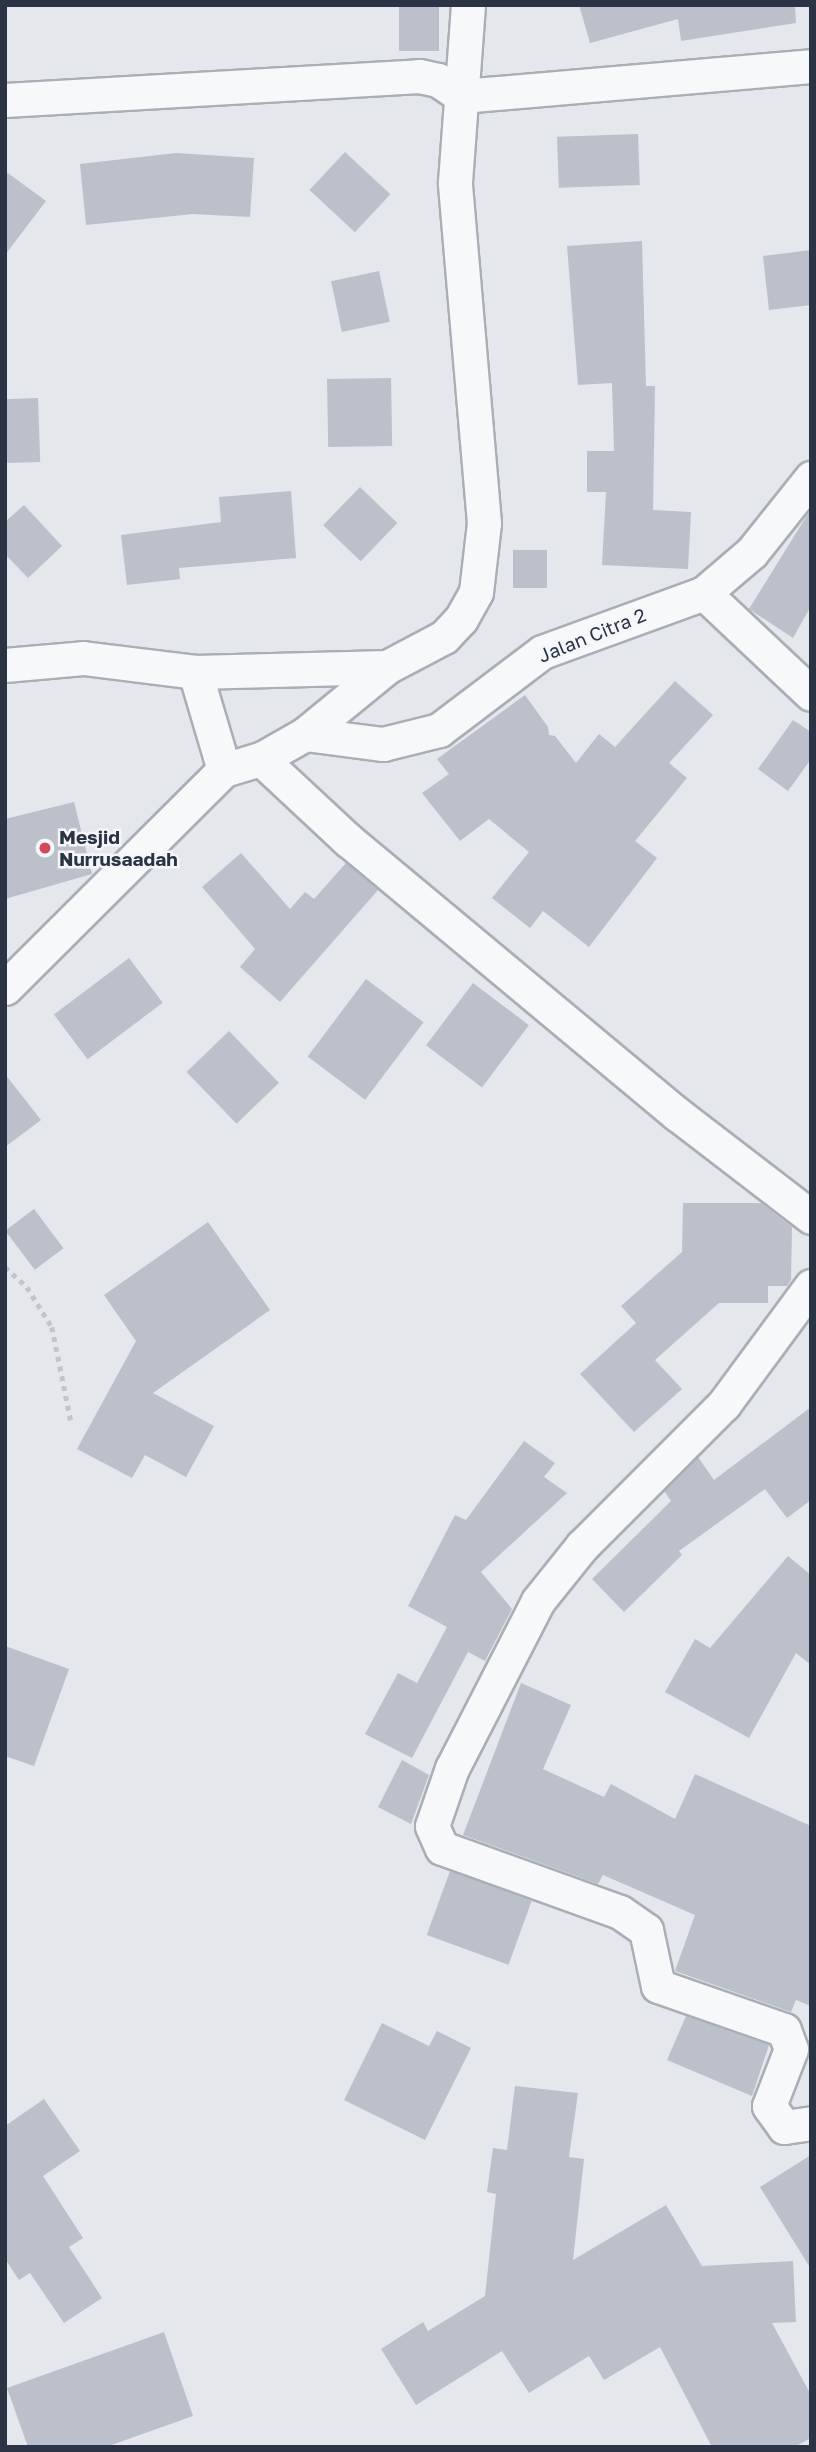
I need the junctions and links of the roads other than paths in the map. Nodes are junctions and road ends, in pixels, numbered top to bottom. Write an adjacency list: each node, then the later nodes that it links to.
1 (468, 5): 3 (street)
2 (811, 66): 3 (street)
3 (462, 96): 4 (street); 8 (street)
4 (5, 100)
5 (811, 478): 6 (street, Jalan Citra 2)
6 (704, 593): 10 (street); 11 (street, Jalan Citra 2)
7 (5, 665): 9 (street)
8 (387, 667): 9 (street); 11 (street)
9 (195, 672): 13 (street)
10 (811, 694)
11 (305, 734): 12 (street)
12 (261, 759): 13 (street); 15 (street)
13 (224, 770): 14 (street)
14 (5, 988)
15 (811, 1217)
16 (811, 1286): 17 (street)
17 (811, 2123)

